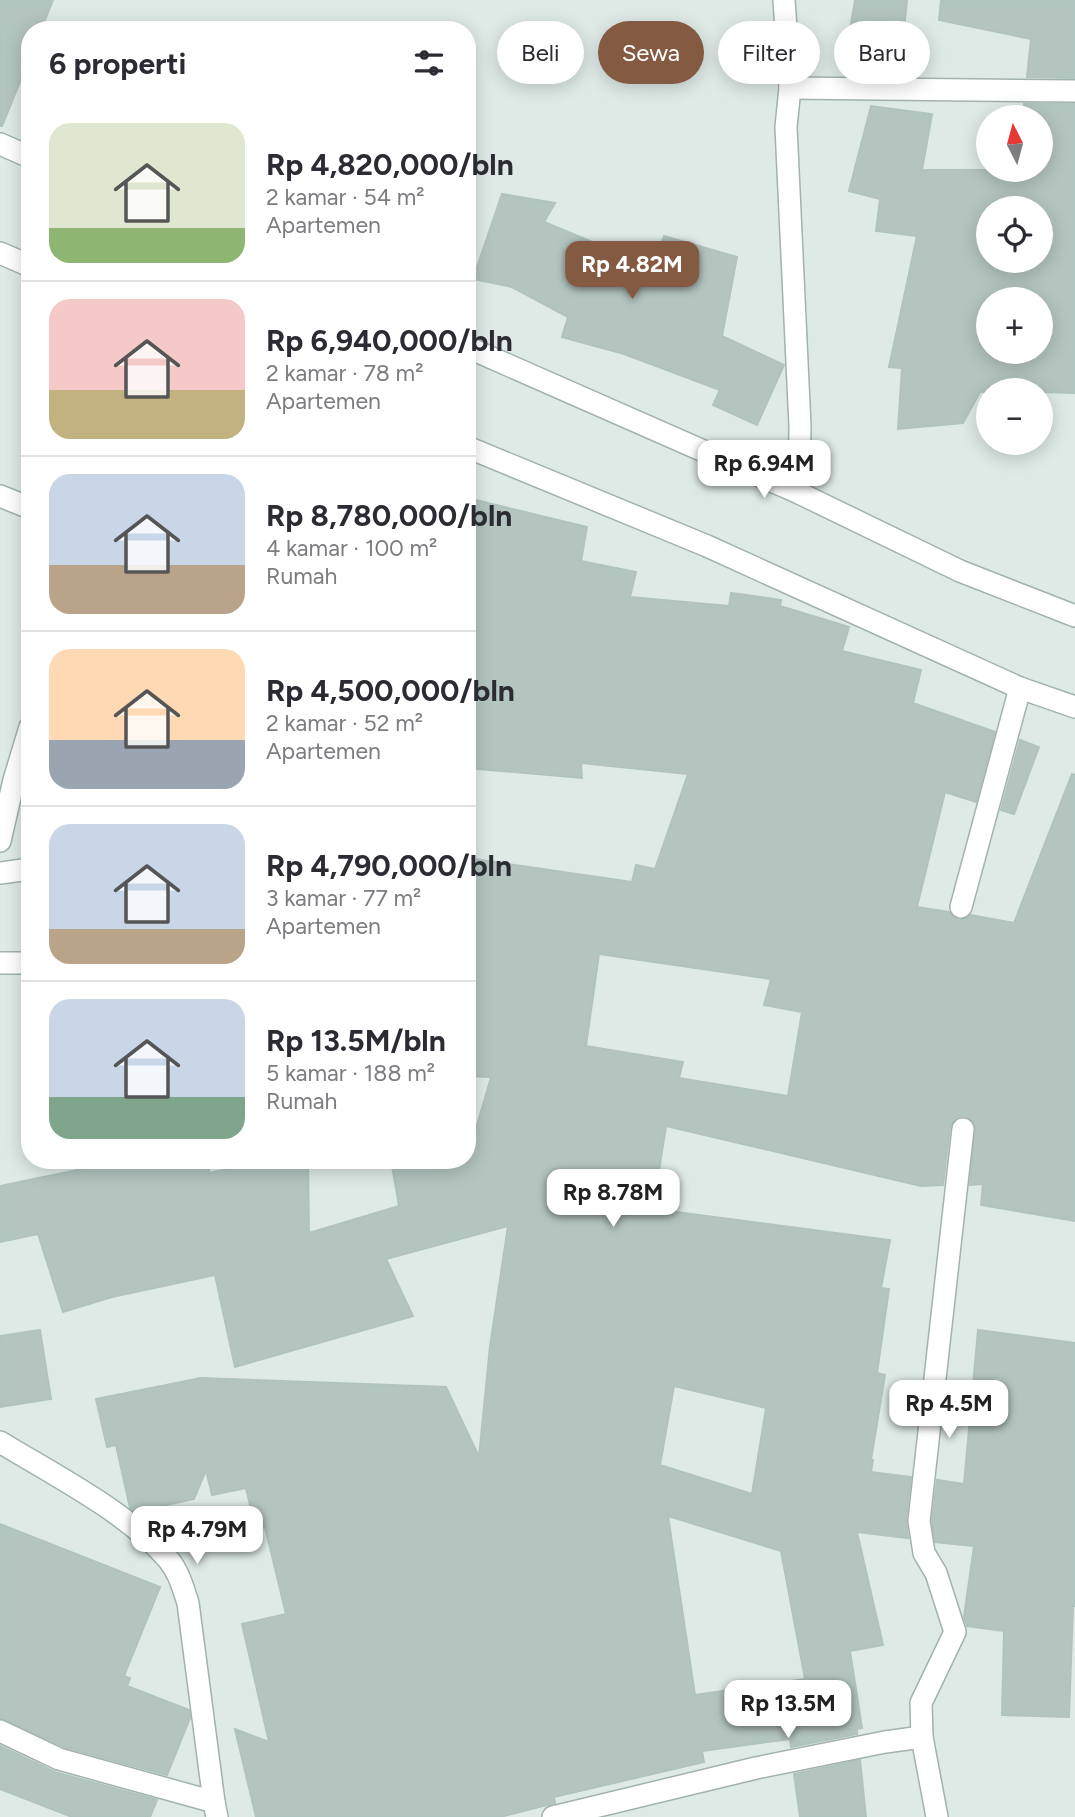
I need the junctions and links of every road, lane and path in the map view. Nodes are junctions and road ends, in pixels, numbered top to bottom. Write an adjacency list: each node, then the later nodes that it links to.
1 (784, 0): 2 (street)
2 (790, 88): 3 (street); 10 (street)
3 (1075, 91)
4 (0, 145): 5 (street)
5 (21, 153)
6 (0, 253): 7 (street)
7 (21, 262)
8 (476, 351): 10 (street)
9 (476, 451): 14 (street)
10 (799, 493): 13 (street)
11 (0, 496): 12 (street)
12 (21, 504)
13 (1075, 616)
14 (1020, 688): 15 (street); 20 (street)
15 (1075, 707)
16 (21, 757): 17 (street)
17 (0, 841)
18 (21, 870): 19 (street)
19 (0, 873)
20 (961, 907)
21 (0, 963): 22 (street)
22 (21, 963)
23 (963, 1129): 26 (street)
24 (0, 1442): 27 (street)
25 (0, 1731): 27 (street)
26 (922, 1737): 28 (street); 29 (street)
27 (216, 1809)
28 (553, 1817)
29 (937, 1817)

